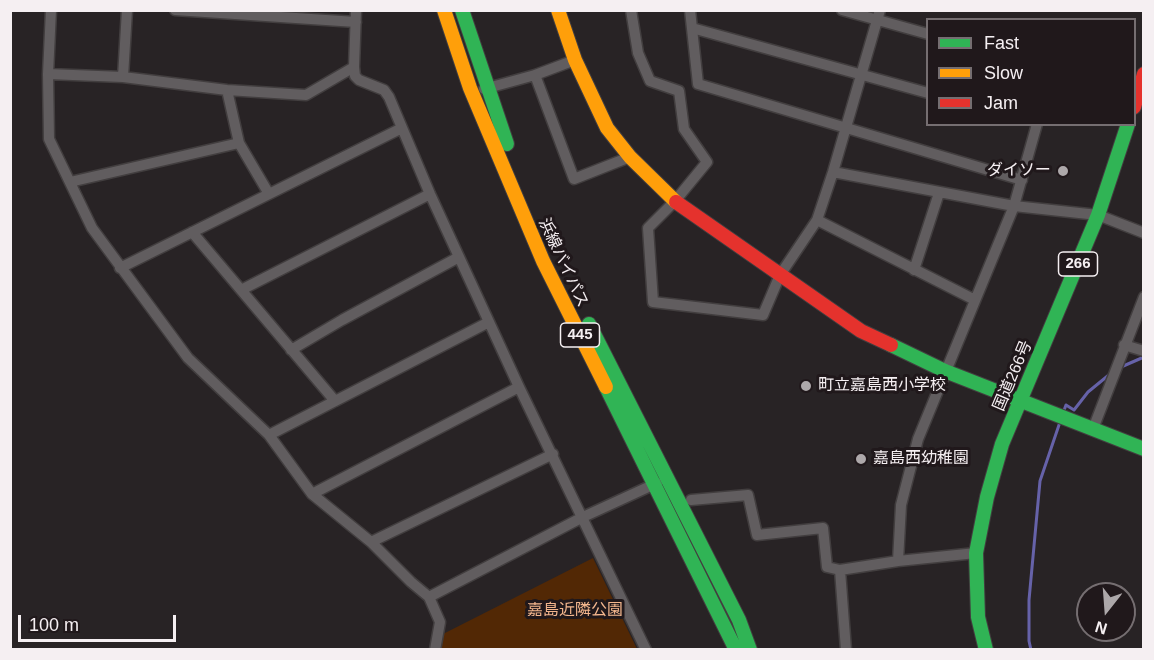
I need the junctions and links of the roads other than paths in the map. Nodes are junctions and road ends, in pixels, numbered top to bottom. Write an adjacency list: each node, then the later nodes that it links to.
1 (51, 10): 16 (street)
2 (127, 10): 20 (street)
3 (175, 10): 11 (street)
4 (444, 10): 21 (main road, 浜線バイパス / 445)
5 (462, 10): 22 (main road, 浜線バイパス / 445)
6 (558, 10): 14 (main road)
7 (631, 10): 38 (street)
8 (690, 10): 12 (street)
9 (842, 10): 10 (street)
10 (878, 15): 13 (street); 17 (street)
11 (356, 16): 15 (street)
12 (692, 28): 17 (street); 29 (street)
13 (926, 34)
14 (575, 60): 19 (street); 31 (main road)
15 (354, 68): 23 (street); 28 (street)
16 (48, 74): 20 (street); 34 (street)
17 (862, 74): 24 (street); 29 (street)
18 (1143, 74): 25 (main road)
19 (535, 75): 22 (street); 31 (street)
20 (123, 77): 23 (street)
21 (470, 88): 22 (street); 64 (main road, 浜線バイパス / 445)
22 (487, 89): 63 (main road, 浜線バイパス / 445)
23 (227, 90): 30 (street)
24 (926, 93)
25 (1136, 100)
26 (1036, 126): 33 (street)
27 (1127, 126): 40 (main road, 国道266号 / 266)
28 (402, 128): 36 (street); 37 (street)
29 (846, 128): 32 (street); 33 (street)
30 (239, 143): 34 (street); 36 (street)
31 (630, 157): 38 (main road)
32 (833, 172): 35 (street); 41 (street)
33 (1022, 180): 39 (street)
34 (70, 182): 45 (street)
35 (939, 193): 39 (street); 46 (street)
36 (269, 194): 42 (street)
37 (430, 194): 44 (street); 48 (street)
38 (675, 201): 47 (main road); 47 (street)
39 (1014, 206): 40 (street); 50 (street)
40 (1098, 215): 43 (street); 58 (main road, 国道266号 / 266)
41 (817, 220): 46 (street); 47 (street)
42 (192, 232): 45 (street); 48 (street)
43 (1143, 233)
44 (459, 257): 51 (street); 53 (street)
45 (120, 268): 60 (street)
46 (914, 270): 50 (street)
47 (780, 275): 55 (main road)
48 (241, 290): 53 (street)
49 (1143, 297): 52 (street)
50 (975, 300): 55 (street)
51 (489, 322): 56 (street); 57 (street)
52 (1124, 345): 54 (street); 59 (street)
53 (291, 350): 57 (street)
54 (1143, 351)
55 (945, 371): 58 (main road); 70 (street)
56 (519, 387): 62 (street); 65 (street)
57 (335, 401): 60 (street)
58 (1020, 401): 59 (main road); 69 (main road, 国道266号 / 266)
59 (1093, 429): 61 (main road)
60 (268, 435): 65 (street)
61 (1143, 448)
62 (552, 454): 67 (street); 68 (street)
63 (668, 477): 64 (street); 76 (main road, 浜線バイパス / 445)
64 (654, 485): 67 (street); 75 (main road, 浜線バイパス / 445)
65 (312, 494): 68 (street)
66 (691, 500): 71 (street)
67 (583, 517): 72 (street); 74 (street)
68 (371, 542): 72 (street)
69 (976, 553): 70 (street); 78 (main road, 国道266号 / 266)
70 (898, 561): 71 (street)
71 (840, 570): 77 (street)
72 (429, 597): 73 (street)
73 (435, 650)
74 (646, 650)
75 (736, 650)
76 (750, 650)
77 (846, 650)
78 (986, 650)

